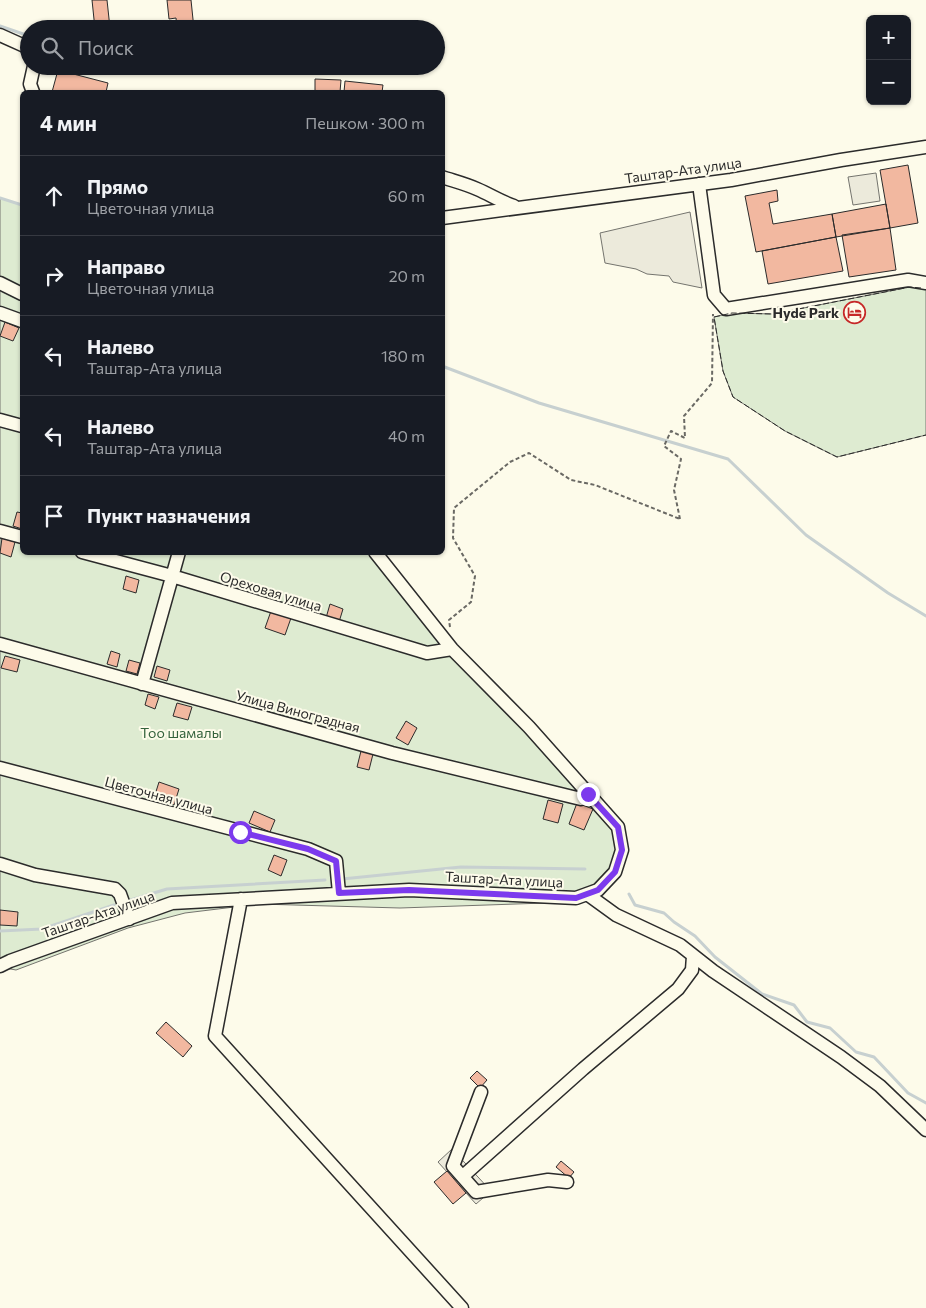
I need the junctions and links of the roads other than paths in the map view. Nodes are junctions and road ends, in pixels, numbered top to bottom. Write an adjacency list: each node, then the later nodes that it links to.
1 (0, 35): 2 (street)
2 (20, 44)
3 (32, 75): 4 (street)
4 (32, 90)
5 (926, 147): 7 (street, Таштар-Ата улица)
6 (445, 178): 8 (street)
7 (699, 184): 8 (street, Таштар-Ата улица); 11 (street)
8 (518, 207): 9 (street, Таштар-Ата улица)
9 (445, 218)
10 (0, 283): 12 (street)
11 (926, 283)
12 (20, 293)
13 (0, 313): 14 (street)
14 (20, 320)
15 (0, 420): 16 (street)
16 (20, 425)
17 (0, 531): 18 (street)
18 (20, 536)
19 (93, 555): 22 (street, Ореховая улица)
20 (178, 555): 22 (street)
21 (377, 555): 24 (street, Таштар-Ата улица)
22 (172, 576): 24 (street, Ореховая улица); 25 (street)
23 (0, 644): 25 (street, Улица Виноградная)
24 (452, 649): 27 (street, Таштар-Ата улица)
25 (142, 684): 27 (street, Улица Виноградная)
26 (0, 768): 29 (street, Цветочная улица)
27 (588, 794): 30 (street, Таштар-Ата улица)
28 (0, 864): 32 (street)
29 (339, 893): 30 (street, Таштар-Ата улица); 31 (street, Таштар-Ата улица)
30 (587, 894): 33 (street)
31 (241, 899): 32 (street, Таштар-Ата улица); 39 (street)
32 (129, 919): 34 (street, Таштар-Ата улица)
33 (693, 956): 36 (street); 37 (street)
34 (3, 963)
35 (481, 1092): 37 (street)
36 (926, 1130)
37 (463, 1176): 38 (street)
38 (568, 1182)
39 (462, 1308)

